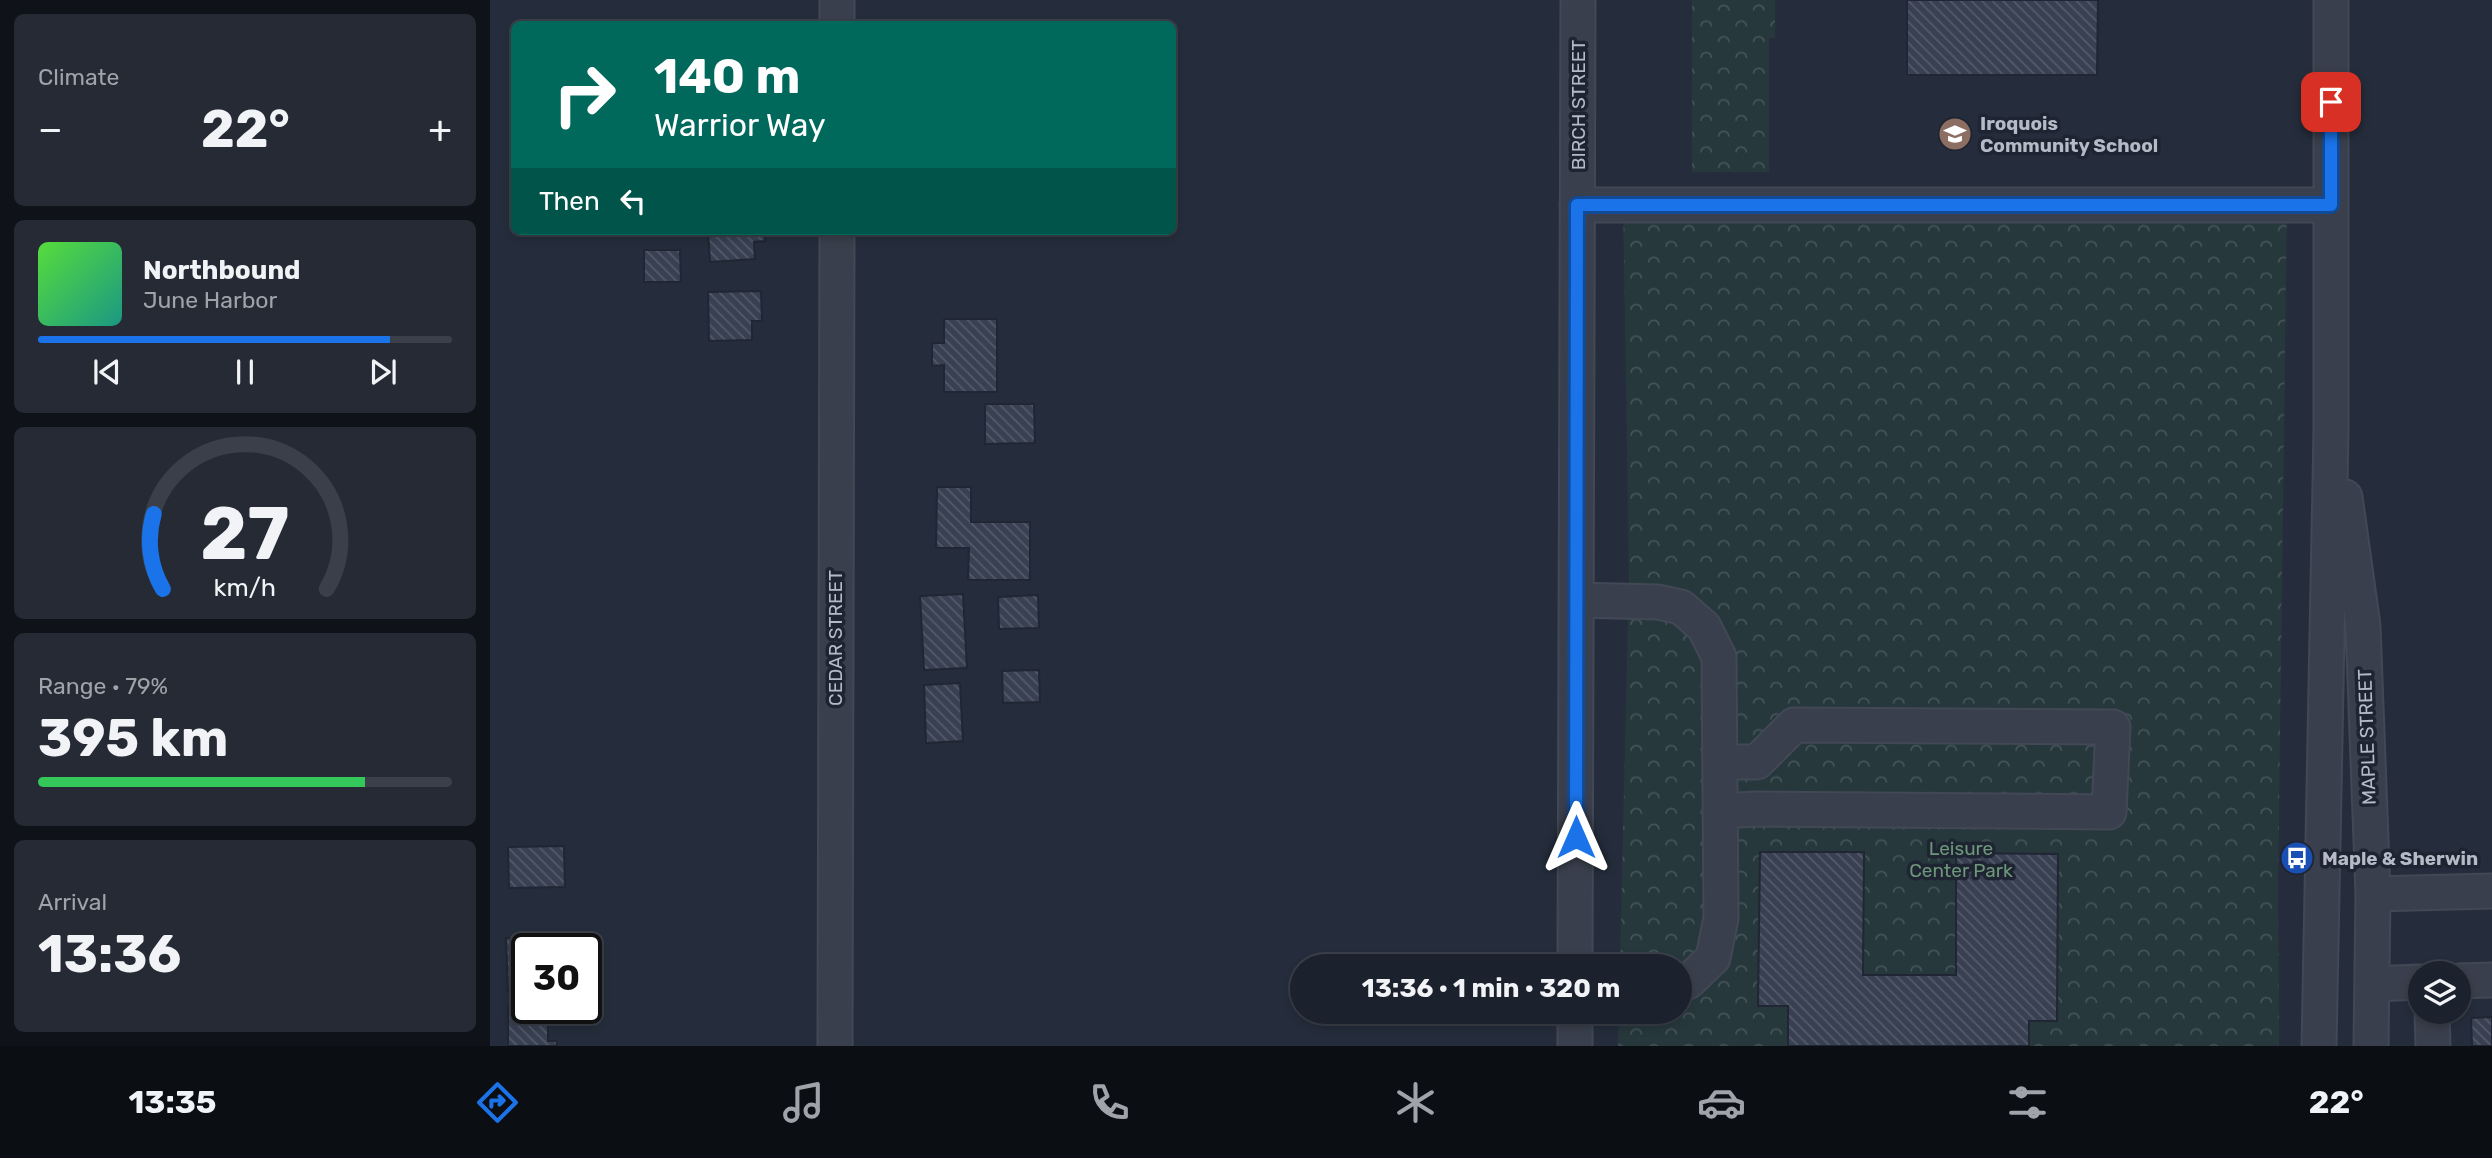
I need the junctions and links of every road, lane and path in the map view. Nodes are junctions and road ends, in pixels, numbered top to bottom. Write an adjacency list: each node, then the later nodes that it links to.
1 (837, 0): 4 (street)
2 (1578, 0): 5 (street, BIRCH STREET)
3 (2331, 0): 6 (street, MAPLE STREET)
4 (837, 21)
5 (1577, 205): 6 (street); 9 (street, BIRCH STREET)
6 (2331, 205): 8 (street, MAPLE STREET)
7 (837, 235): 22 (street, CEDAR STREET)
8 (2331, 431): 13 (street, MAPLE STREET); 24 (street, MAPLE STREET)
9 (1576, 600): 10 (street); 14 (street, BIRCH STREET)
10 (1720, 762): 11 (street); 11 (street)
11 (1720, 811): 15 (street)
12 (2492, 891): 13 (street)
13 (2372, 894): 19 (street, MAPLE STREET)
14 (1575, 954)
15 (1692, 978)
16 (2492, 979): 17 (street)
17 (2471, 980)
18 (2408, 982): 19 (street)
19 (2372, 984): 25 (street, MAPLE STREET)
20 (1575, 1024): 23 (street)
21 (2433, 1024): 26 (street)
22 (835, 1046)
23 (1575, 1046)
24 (2319, 1046)
25 (2371, 1046)
26 (2434, 1046)

